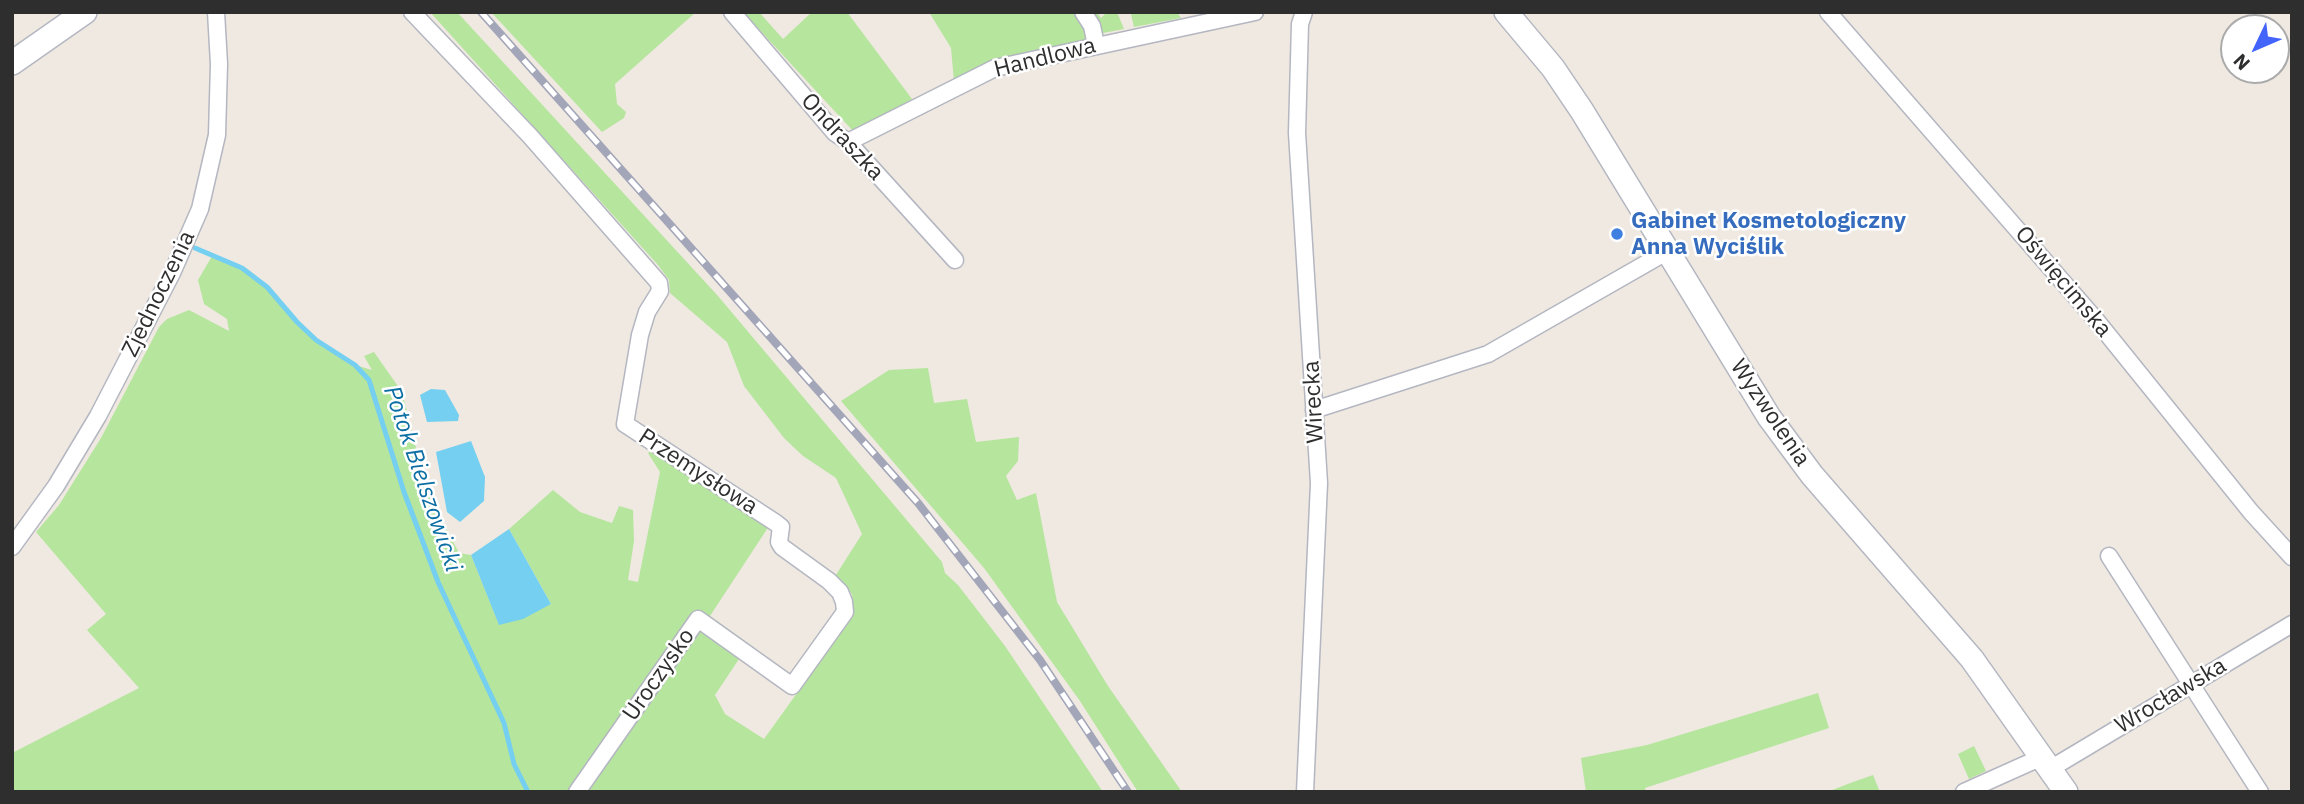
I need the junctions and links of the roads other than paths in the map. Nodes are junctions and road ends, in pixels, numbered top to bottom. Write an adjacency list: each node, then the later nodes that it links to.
1 (85, 12): 11 (street)
2 (216, 12): 16 (street, Zjednoczenia)
3 (412, 12): 21 (street, Przemysłowa)
4 (732, 12): 12 (street, Ondraszka)
5 (1083, 12): 10 (street)
6 (1255, 12): 10 (street, Handlowa)
7 (1304, 12): 15 (street, Wirecka)
8 (1506, 12): 13 (street, Wyzwolenia)
9 (1828, 12): 18 (street, Oświęcimska)
10 (1096, 45): 12 (street, Handlowa)
11 (12, 63)
12 (848, 142): 14 (street, Ondraszka)
13 (1668, 251): 15 (street); 22 (street, Wyzwolenia)
14 (955, 260)
15 (1314, 410): 24 (street, Wirecka)
16 (12, 547)
17 (2109, 556): 20 (street)
18 (2292, 557)
19 (2292, 624): 20 (street, Wrocławska)
20 (2192, 683): 22 (street, Wrocławska); 27 (street)
21 (792, 686): 23 (street, Uroczysko)
22 (2046, 763): 25 (street, Wrocławska); 26 (street, Wyzwolenia)
23 (578, 792)
24 (1305, 792)
25 (1964, 792)
26 (2066, 792)
27 (2260, 792)

